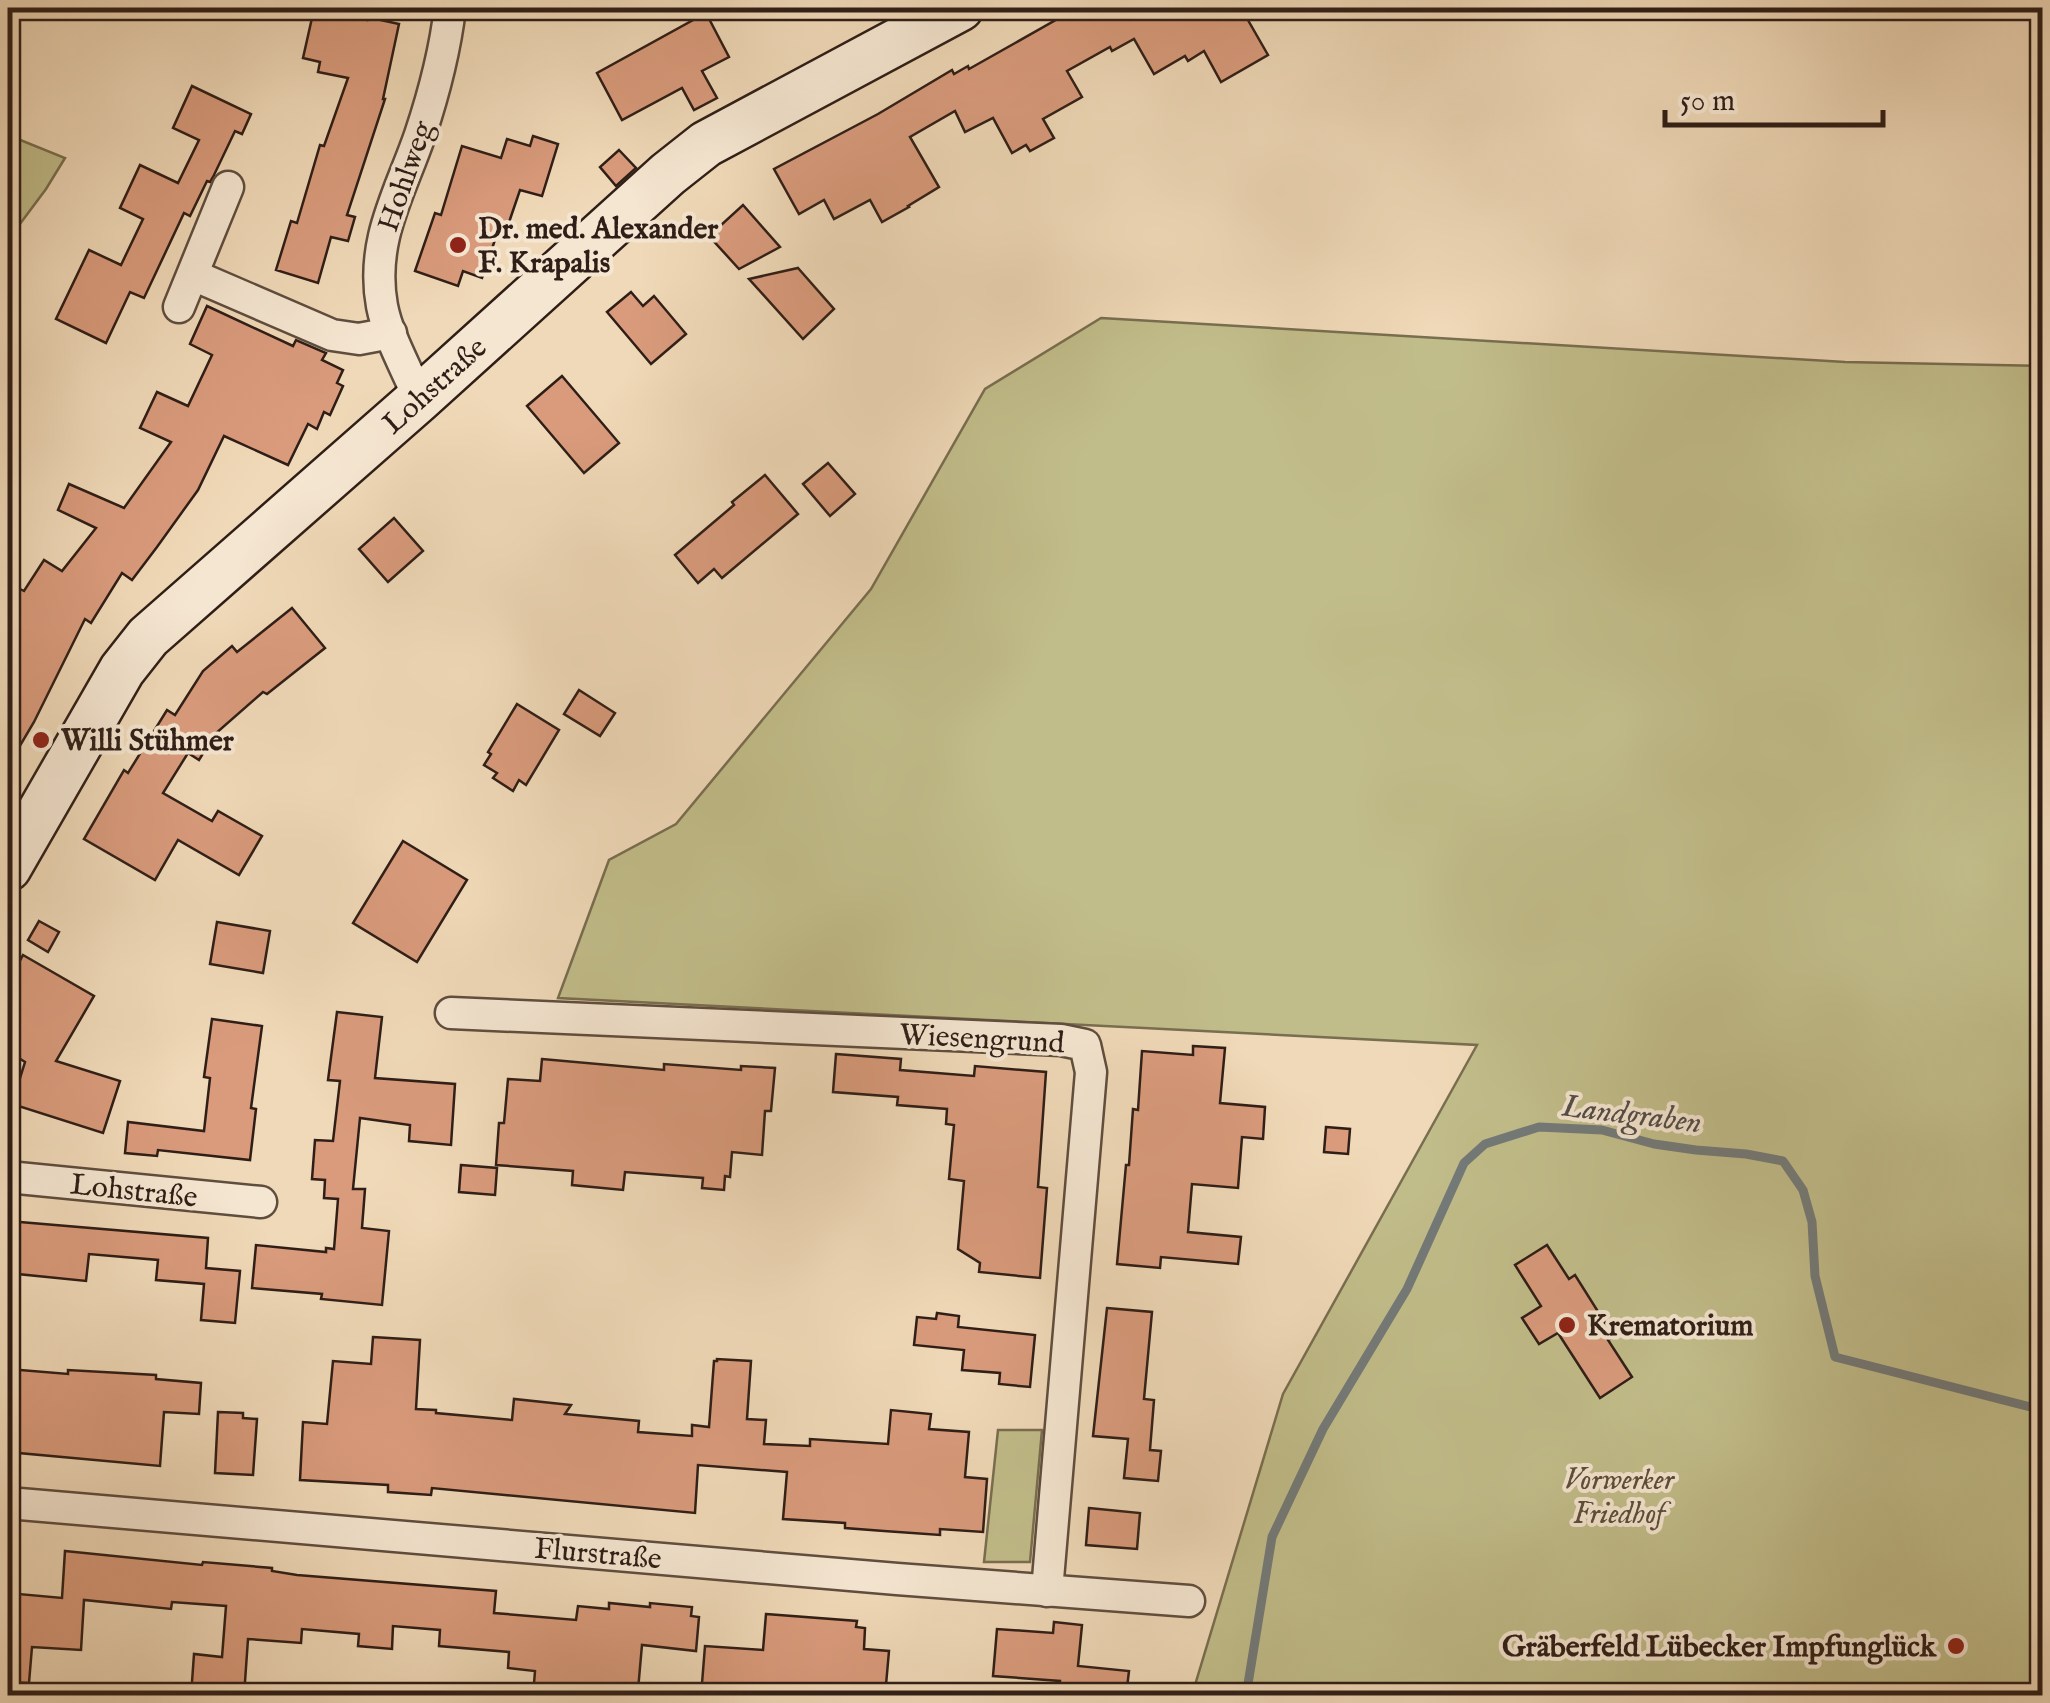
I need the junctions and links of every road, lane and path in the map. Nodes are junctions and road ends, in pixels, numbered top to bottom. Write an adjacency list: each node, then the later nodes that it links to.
1 (450, 8): 6 (street, Hohlweg)
2 (960, 8): 7 (main road, Lohstraße)
3 (228, 186): 4 (street)
4 (192, 275): 5 (street); 6 (street)
5 (179, 308)
6 (391, 333): 7 (street, Hohlweg)
7 (419, 399): 8 (main road, Lohstraße)
8 (8, 868)
9 (451, 1013): 13 (street, Wiesengrund)
10 (8, 1177): 11 (street, Lohstraße)
11 (260, 1202)
12 (8, 1502): 13 (street, Flurstraße)
13 (1047, 1591): 14 (street, Flurstraße)
14 (1189, 1601)

